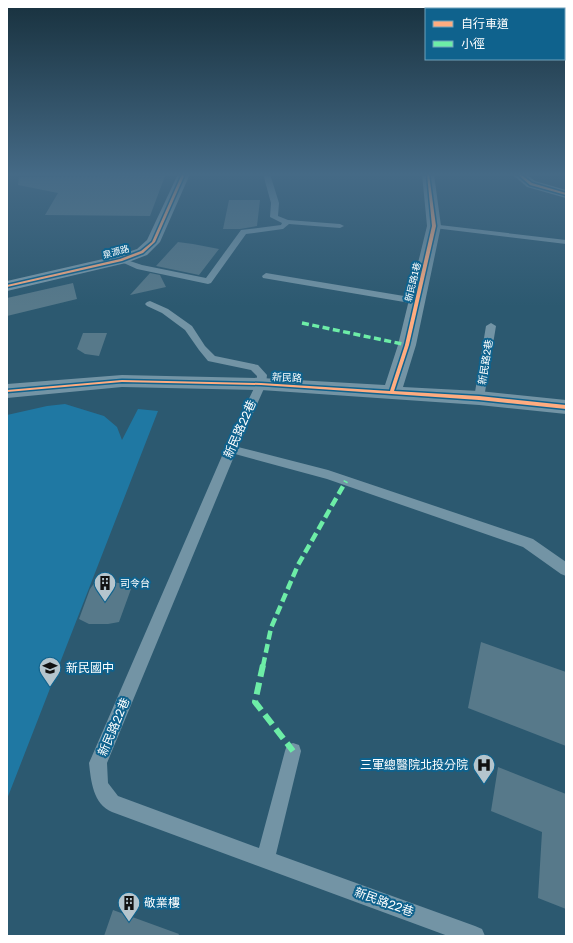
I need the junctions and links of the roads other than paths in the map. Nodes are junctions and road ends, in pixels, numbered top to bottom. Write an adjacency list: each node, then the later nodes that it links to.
1 (164, 218): 8 (street, 泉源路)
2 (277, 218): 4 (lane)
3 (433, 218): 6 (street, 新民路1巷)
4 (287, 222): 5 (lane); 8 (lane)
5 (340, 226)
6 (434, 226): 7 (lane); 11 (street, 新民路1巷)
7 (566, 242)
8 (121, 260): 10 (street, 泉源路)
9 (266, 276): 11 (lane, 新民路1巷)
10 (7, 286)
11 (416, 302): 16 (street, 新民路1巷)
12 (150, 304): 14 (lane)
13 (491, 326): 17 (lane, 新民路2巷)
14 (261, 384): 15 (street, 新民路); 16 (street, 新民路); 19 (lane, 新民路22巷)
15 (7, 391)
16 (392, 392): 17 (street, 新民路)
17 (479, 398): 18 (street, 新民路)
18 (566, 407)
19 (231, 449): 20 (lane); 22 (lane, 新民路22巷)
20 (566, 570)
21 (292, 751): 22 (lane)
22 (266, 858): 23 (lane, 新民路22巷)
23 (475, 936)

